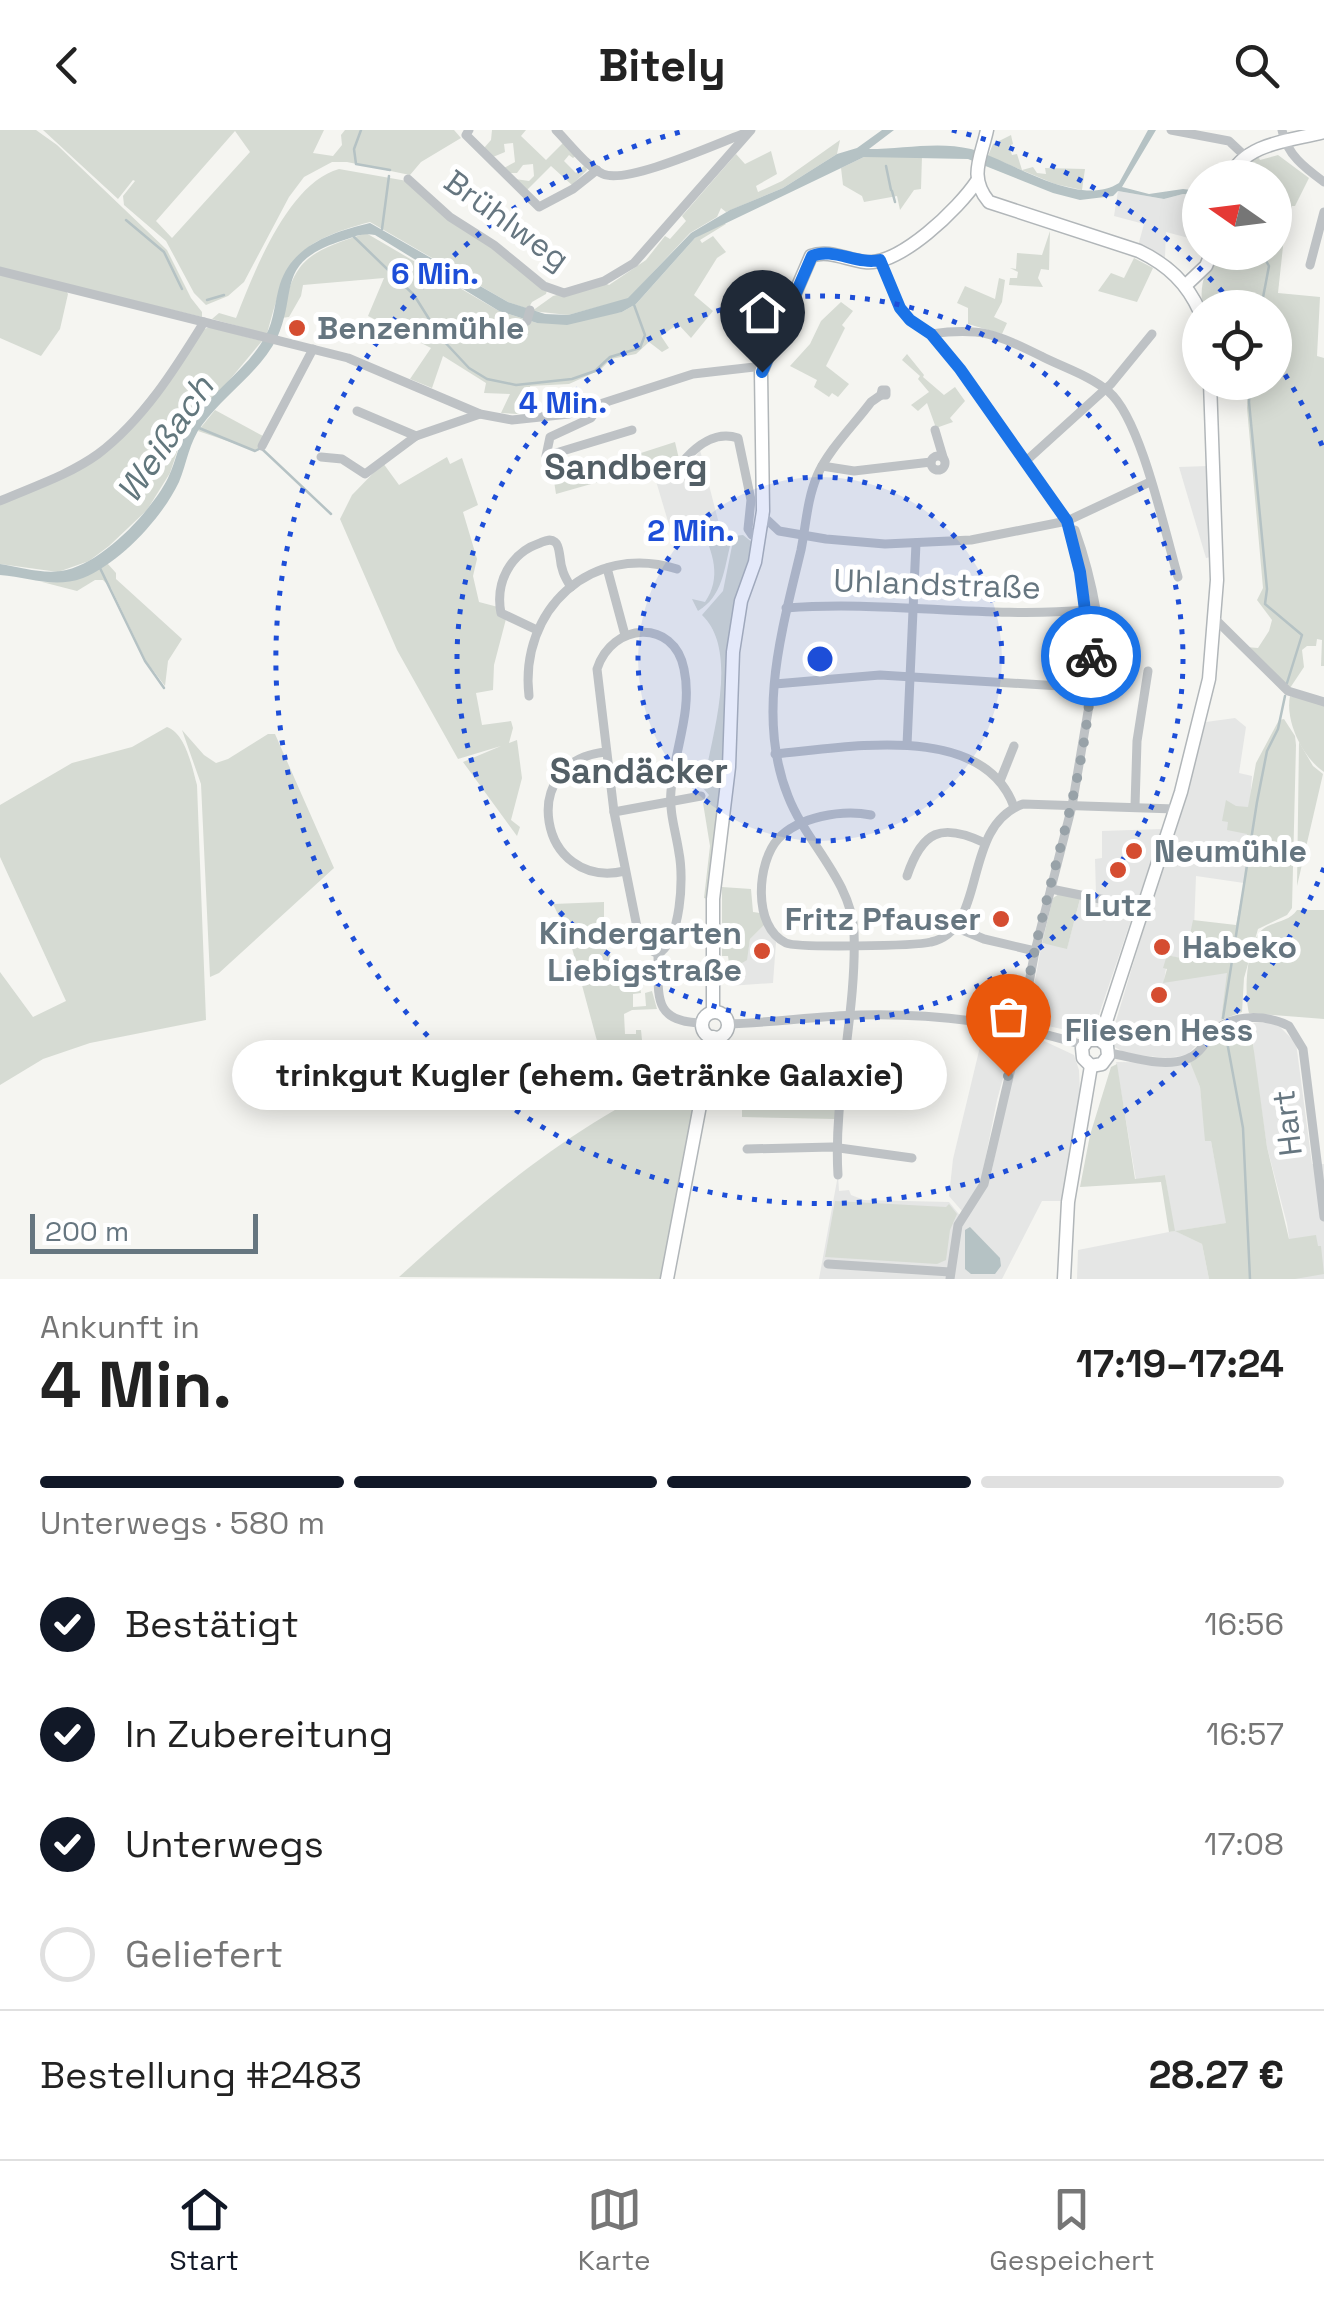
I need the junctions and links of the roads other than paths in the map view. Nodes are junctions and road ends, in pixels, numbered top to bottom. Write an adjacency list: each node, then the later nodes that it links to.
1 (556, 130): 9 (street)
2 (574, 130): 9 (street)
3 (987, 130): 14 (street)
4 (1172, 130): 10 (street)
5 (750, 131): 12 (street); 13 (street, Brühlweg)
6 (465, 132): 12 (street)
7 (1324, 132): 8 (street)
8 (1283, 137): 10 (street); 15 (street)
9 (565, 140): 12 (street)
10 (1245, 156): 11 (street)
11 (1242, 160)
12 (597, 170)
13 (408, 179)
14 (977, 181): 16 (street); 17 (street)
15 (1324, 182)
16 (992, 204): 17 (street); 23 (street)
17 (958, 208): 19 (street)
18 (1324, 212): 20 (street)
19 (880, 260): 28 (street); 31 (street)
20 (1310, 266)
21 (1202, 270): 23 (street)
22 (0, 272): 27 (street)
23 (1186, 286): 24 (street)
24 (1188, 290)
25 (530, 310): 26 (street)
26 (527, 321)
27 (204, 322): 30 (street); 47 (street)
28 (931, 334): 32 (street); 44 (street)
29 (1152, 334): 32 (street)
30 (312, 350): 37 (street); 41 (street)
31 (763, 366): 35 (street); 48 (street)
32 (1105, 389): 44 (street); 46 (street)
33 (881, 395): 45 (street)
34 (1210, 400): 61 (street)
35 (600, 406): 37 (street); 38 (street)
36 (357, 411): 40 (street)
37 (480, 414): 40 (street)
38 (632, 430)
39 (935, 430): 45 (street)
40 (416, 436): 42 (street)
41 (262, 446)
42 (321, 457)
43 (686, 458): 52 (street)
44 (1026, 461): 49 (street)
45 (822, 466): 51 (street)
46 (1150, 482): 49 (street); 56 (street)
47 (0, 501)
48 (763, 516): 50 (street); 52 (street)
49 (1067, 521): 53 (street); 60 (street); 67 (street)
50 (779, 531): 51 (street); 52 (street)
51 (803, 535): 53 (street); 58 (street)
52 (760, 540): 93 (street)
53 (916, 543): 59 (street)
54 (607, 568): 55 (street); 57 (street); 63 (street)
55 (677, 569)
56 (1178, 578)
57 (571, 586): 62 (street); 62 (street)
58 (786, 608): 59 (street, Uhlandstraße); 66 (street)
59 (915, 608): 60 (street, Uhlandstraße); 65 (street)
60 (1086, 610): 67 (street)
61 (1216, 620): 69 (street); 80 (street)
62 (537, 630): 68 (street)
63 (625, 635): 72 (street); 76 (street)
64 (1148, 671): 78 (street)
65 (910, 676): 66 (street); 67 (street); 70 (street)
66 (775, 684): 73 (street)
67 (1092, 688): 77 (street)
68 (529, 696)
69 (1324, 702)
70 (906, 745): 73 (street); 74 (street)
71 (1014, 746): 74 (street)
72 (606, 752): 81 (street); 85 (street)
73 (775, 754): 83 (street)
74 (1000, 781): 79 (street)
75 (701, 796): 76 (street)
76 (670, 802): 81 (street); 92 (street)
77 (1072, 806): 78 (street); 79 (street); 87 (street)
78 (1135, 806): 80 (street)
79 (1014, 807): 84 (street)
80 (1175, 809): 99 (street)
81 (614, 812): 85 (street)
82 (871, 815): 83 (street)
83 (800, 824): 90 (street); 90 (street)
84 (984, 843): 86 (street); 89 (street)
85 (626, 870): 92 (street)
86 (907, 876)
87 (1051, 888): 88 (street); 91 (street)
88 (1110, 902)
89 (955, 926): 90 (street); 91 (street)
90 (853, 945): 94 (street)
91 (1034, 951): 97 (street)
92 (658, 954): 95 (street)
93 (713, 1012): 95 (street); 96 (street)
94 (850, 1016): 96 (street); 97 (street); 103 (street)
95 (702, 1023): 98 (street)
96 (727, 1024): 98 (street)
97 (1020, 1030): 100 (street); 112 (street)
98 (713, 1037): 113 (street)
99 (1100, 1040): 100 (street); 101 (street)
100 (1083, 1046): 102 (street)
101 (1109, 1054): 102 (street); 110 (street, Hart)
102 (1091, 1066): 114 (street)
103 (844, 1086): 104 (street); 105 (street); 106 (street)
104 (922, 1091)
105 (750, 1092)
106 (838, 1148): 107 (street); 108 (street); 109 (street)
107 (747, 1150)
108 (912, 1158)
109 (838, 1175)
110 (1324, 1218)
111 (828, 1264): 112 (street)
112 (950, 1276)
113 (667, 1279)
114 (1064, 1279)

